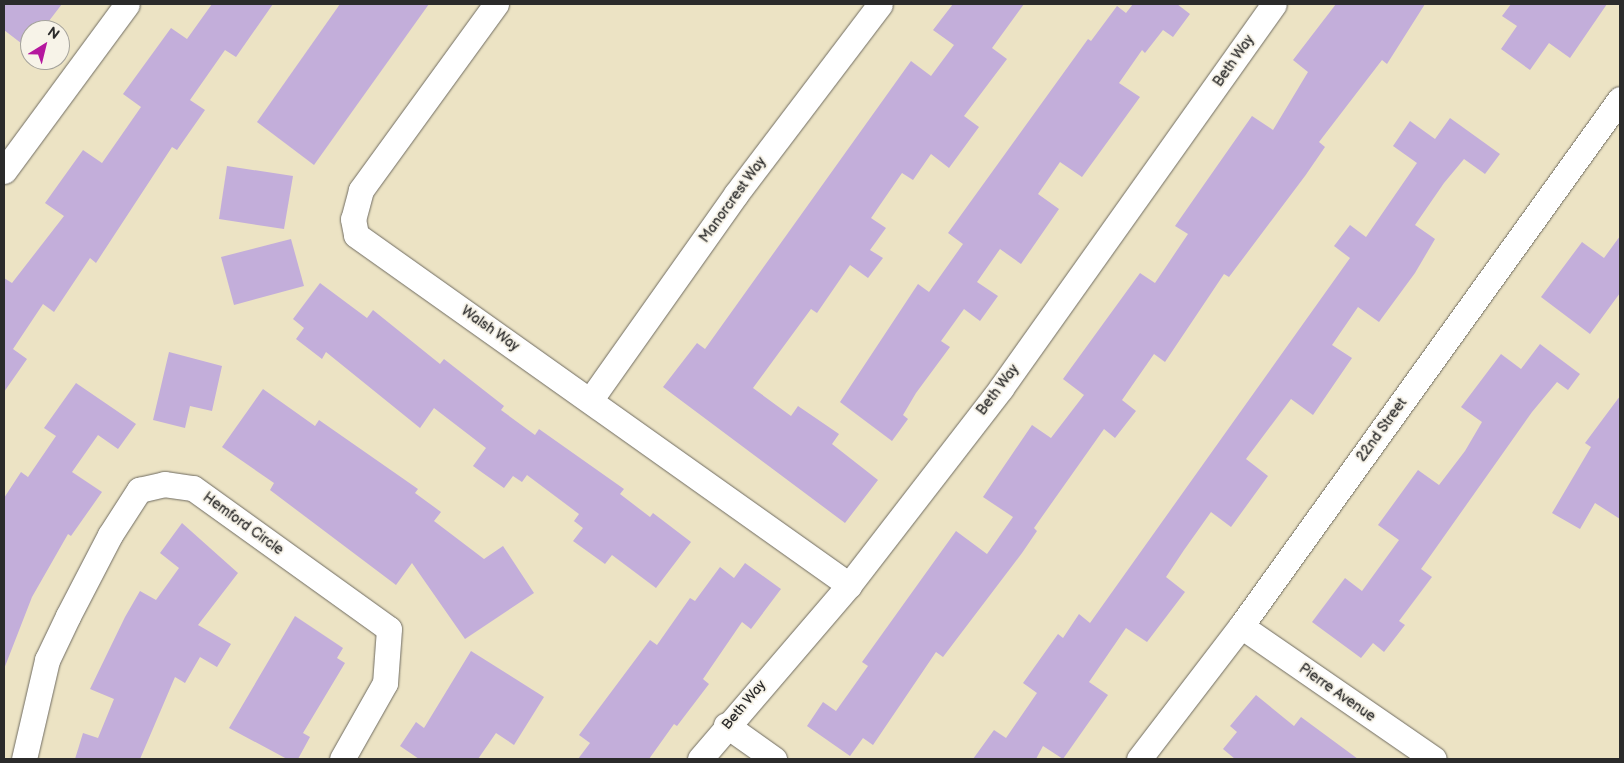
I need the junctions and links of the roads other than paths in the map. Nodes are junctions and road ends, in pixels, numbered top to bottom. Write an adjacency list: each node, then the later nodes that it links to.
1 (127, 4): 6 (street)
2 (496, 4): 7 (street, Walsh Way)
3 (880, 4): 7 (street, Manorcrest Way)
4 (1274, 4): 8 (street, Beth Way)
5 (1620, 99): 9 (street, 22nd Street)
6 (4, 171)
7 (591, 399): 8 (street, Walsh Way)
8 (849, 585): 10 (street, Beth Way)
9 (1241, 626): 15 (street, 22nd Street); 16 (street, Pierre Avenue)
10 (726, 725): 13 (street, Beth Way); 14 (street)
11 (24, 759): 12 (street, Hemford Circle)
12 (342, 759)
13 (700, 759)
14 (774, 759)
15 (1139, 759)
16 (1434, 759)

